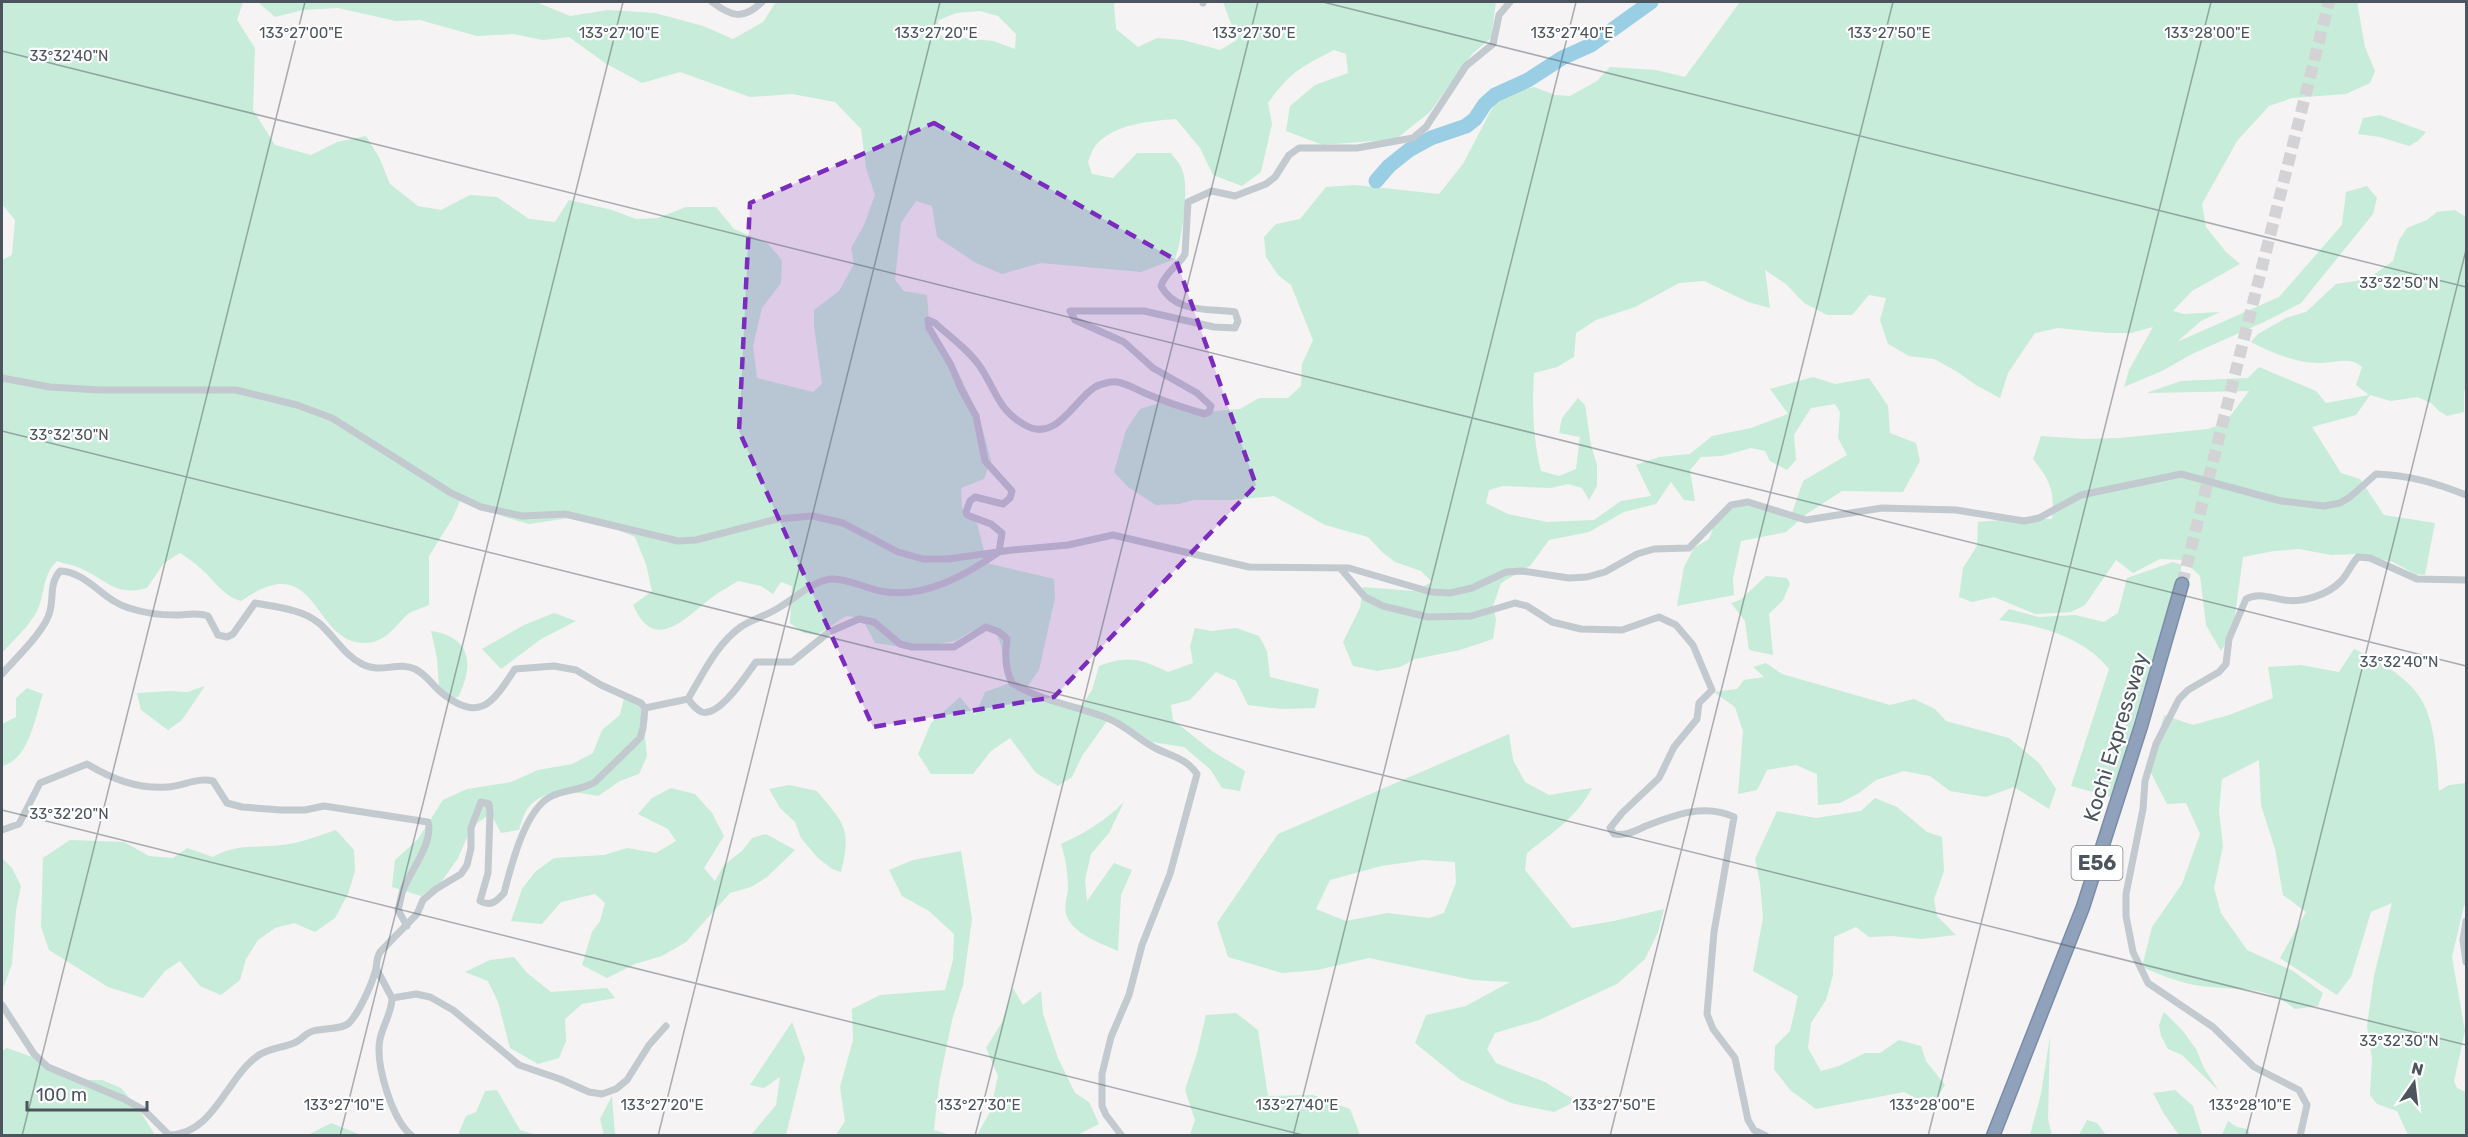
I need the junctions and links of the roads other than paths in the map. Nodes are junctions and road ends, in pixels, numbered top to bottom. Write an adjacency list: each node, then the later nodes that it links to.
1 (712, 2): 2 (street)
2 (762, 2)
3 (1510, 2): 6 (street)
4 (2, 378): 6 (street)
5 (2466, 495): 7 (street)
6 (999, 552): 7 (street); 11 (street)
7 (1341, 569): 23 (street)
8 (2466, 580): 25 (street)
9 (2182, 584): 24 (highway, Kochi Expressway / E56)
10 (2, 674): 12 (street)
11 (688, 699): 12 (street); 22 (street)
12 (645, 708): 15 (street)
13 (2, 830): 15 (street)
14 (2466, 921): 16 (street)
15 (407, 926): 17 (street)
16 (2466, 962)
17 (376, 968): 18 (street); 19 (street)
18 (392, 998): 20 (street); 21 (street)
19 (2, 1005)
20 (666, 1026)
21 (412, 1136)
22 (1122, 1136)
23 (1766, 1136)
24 (1993, 1136)
25 (2300, 1136)

